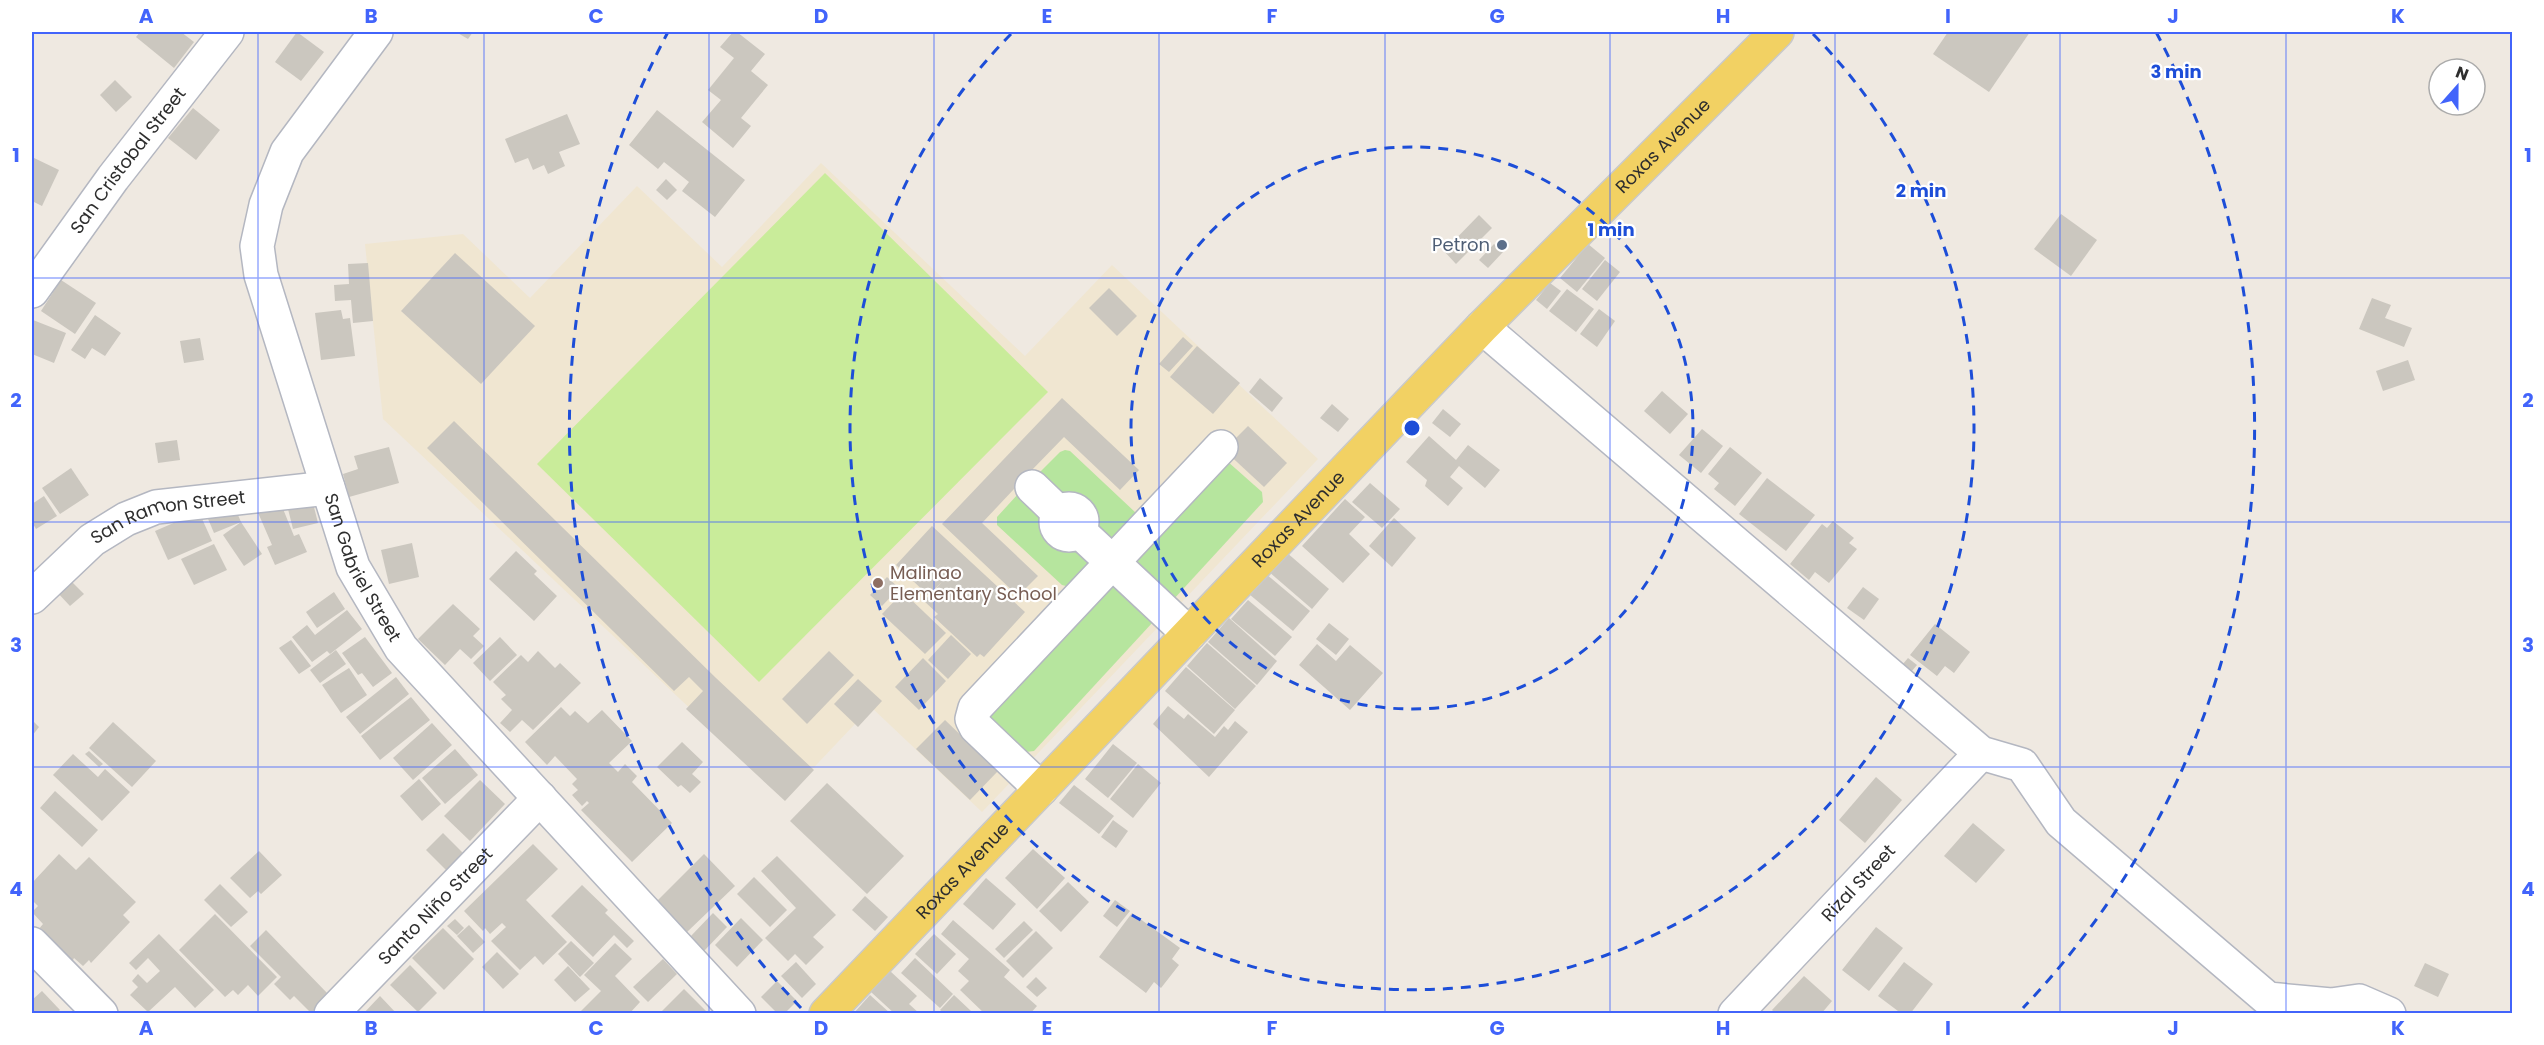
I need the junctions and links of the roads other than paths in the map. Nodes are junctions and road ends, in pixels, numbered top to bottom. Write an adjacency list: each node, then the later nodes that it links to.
1 (227, 32): 4 (street, San Cristobal Street)
2 (376, 32): 8 (street, San Gabriel Street)
3 (1777, 32): 5 (main road, Roxas Avenue)
4 (32, 291)
5 (1482, 327): 11 (main road, Roxas Avenue); 12 (street)
6 (1221, 447): 9 (street)
7 (1032, 487): 9 (street)
8 (328, 488): 10 (street, San Ramon Street); 14 (street, San Gabriel Street)
9 (1112, 563): 11 (street); 13 (street)
10 (32, 597)
11 (1189, 634): 13 (main road, Roxas Avenue)
12 (1981, 753): 20 (street, Rizal Street); 21 (street)
13 (1041, 789): 19 (main road, Roxas Avenue)
14 (540, 798): 17 (street, Santo Niño Street); 18 (street, San Gabriel Street)
15 (32, 944): 16 (street)
16 (101, 1014)
17 (331, 1014)
18 (739, 1014)
19 (826, 1014)
20 (1735, 1014)
21 (2389, 1014)

